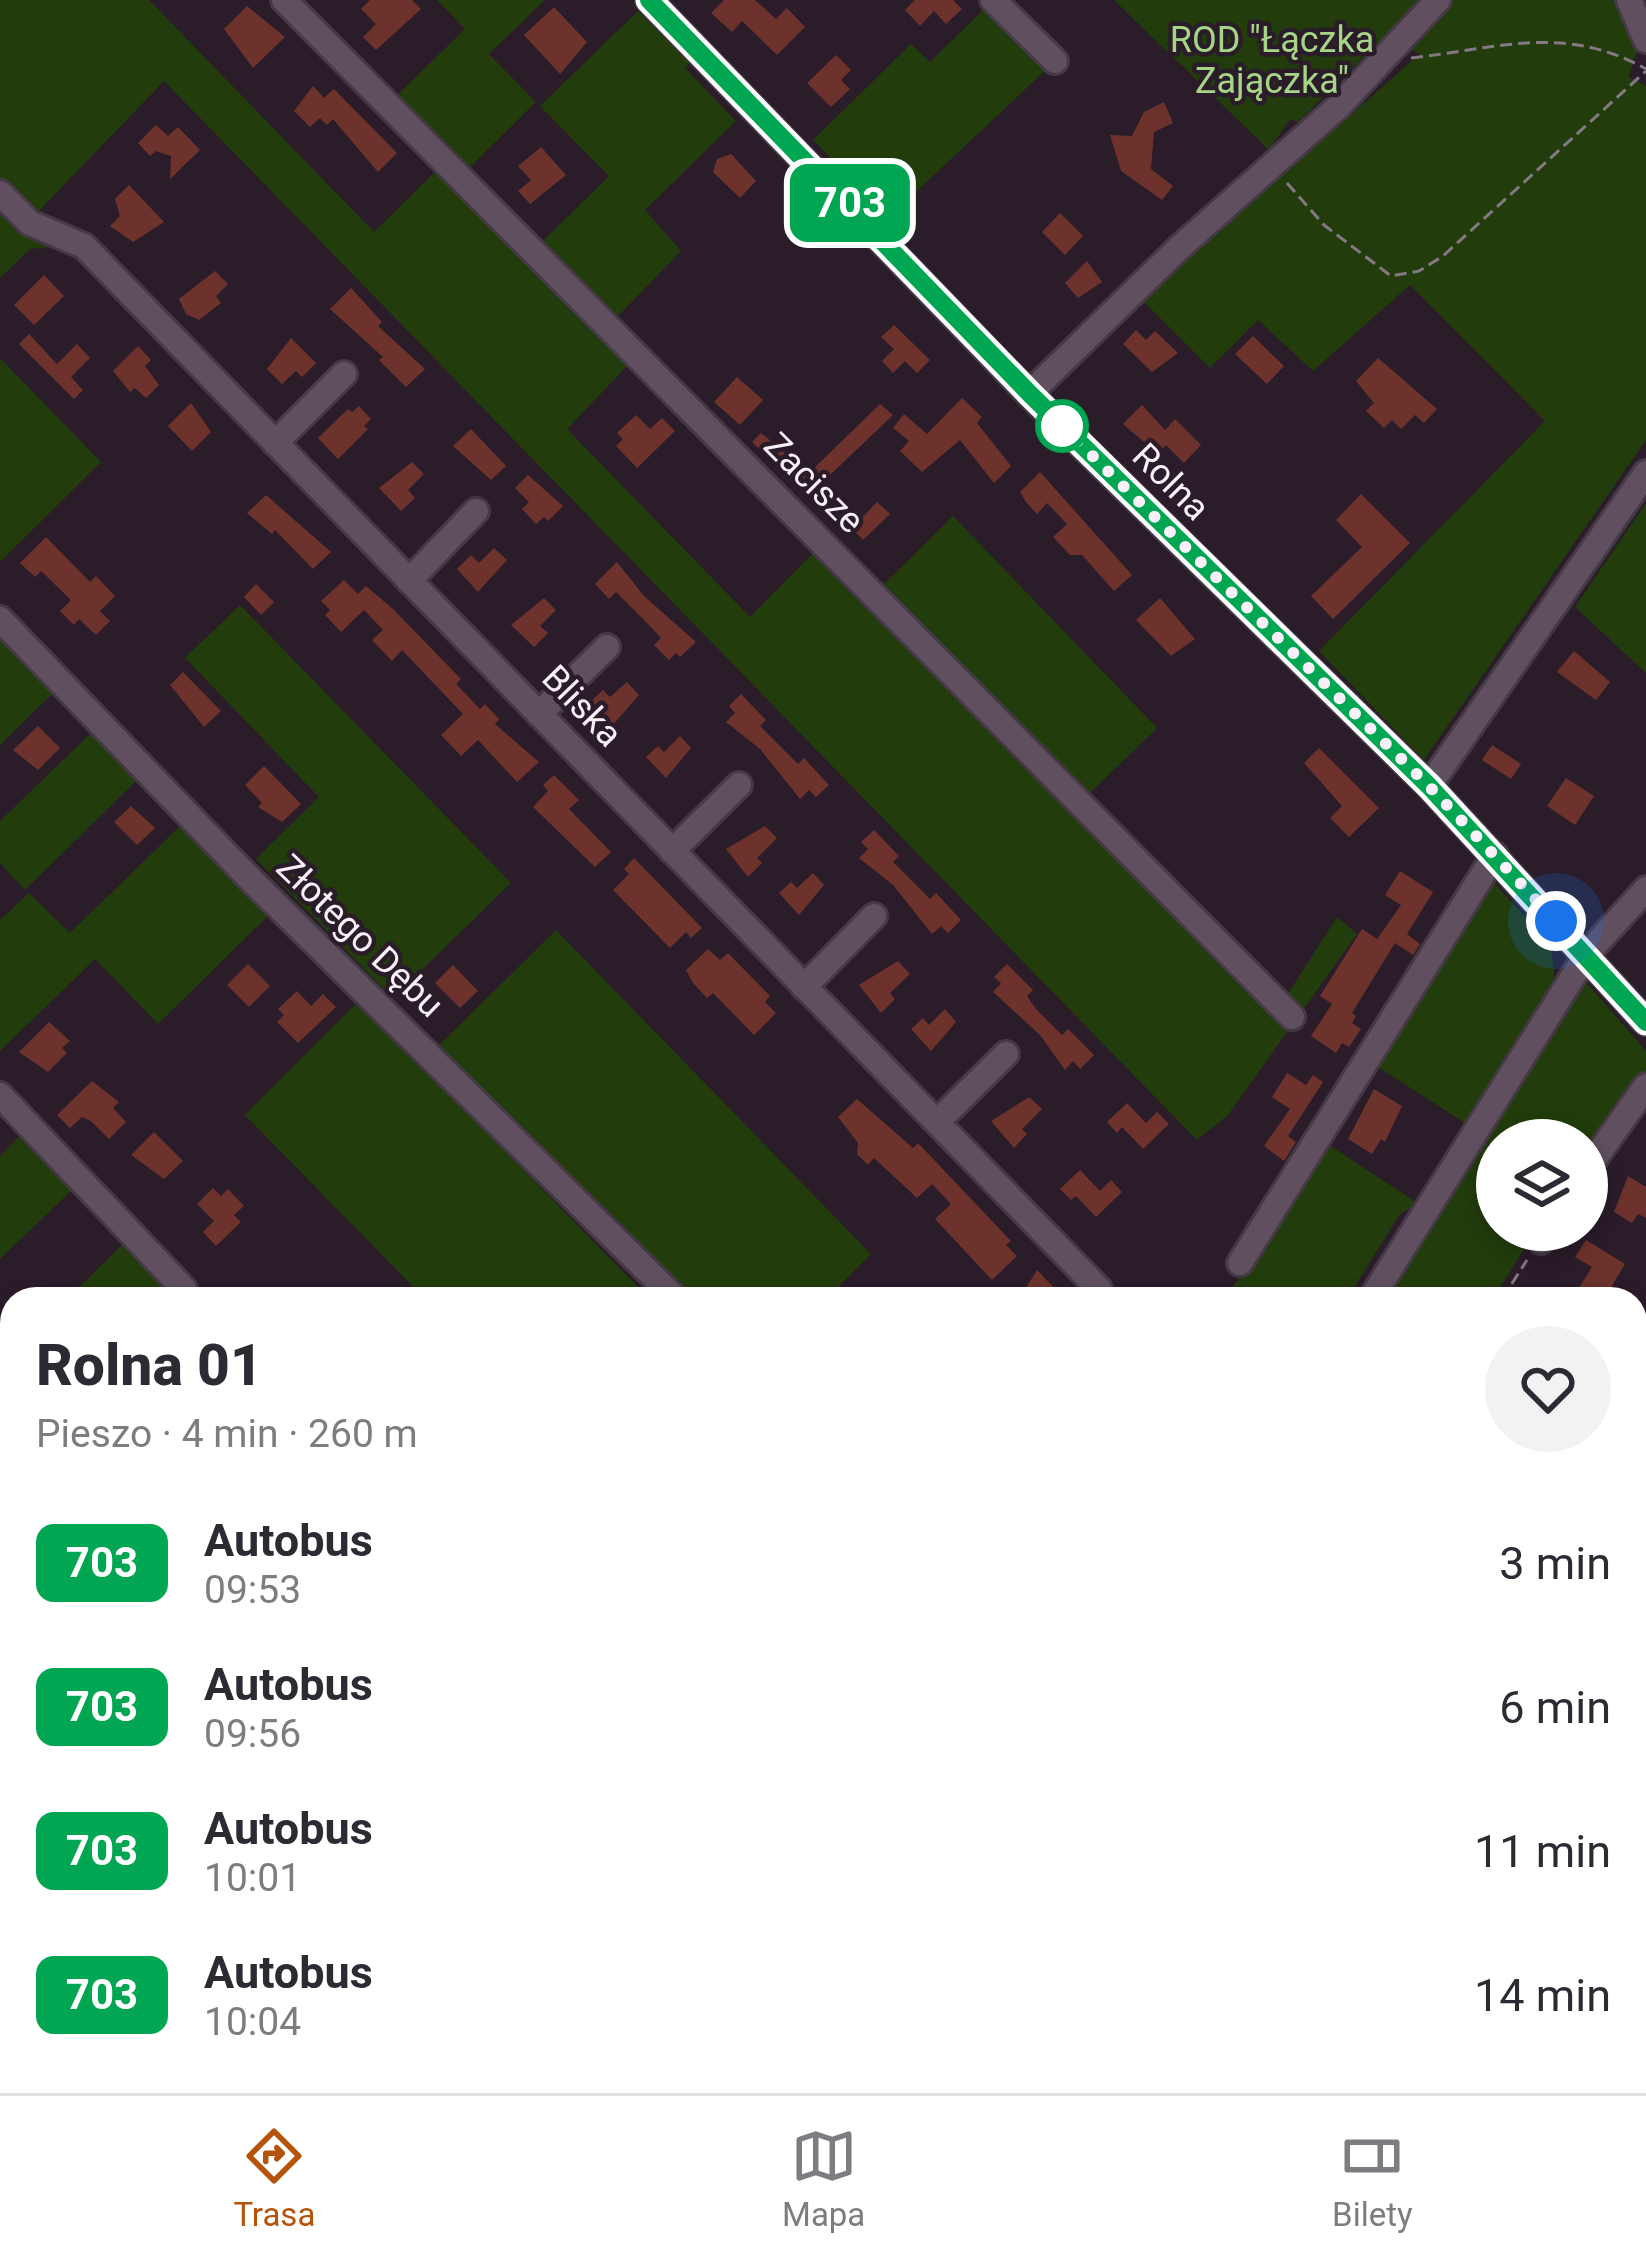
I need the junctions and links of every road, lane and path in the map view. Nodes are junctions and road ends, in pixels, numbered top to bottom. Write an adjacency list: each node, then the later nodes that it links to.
1 (284, 0): 29 (street, Zacisze)
2 (649, 0): 13 (street, Rolna)
3 (993, 0): 8 (street)
4 (1438, 0): 7 (street)
5 (1629, 0): 6 (street)
6 (1646, 40)
7 (1386, 51): 9 (path); 10 (street)
8 (1055, 61)
9 (1646, 70): 10 (path)
10 (1270, 164): 13 (street)
11 (0, 193): 14 (street, Bliska)
12 (344, 374): 14 (street)
13 (1030, 394): 22 (street, Rolna)
14 (275, 443): 17 (street, Bliska)
15 (1646, 473): 22 (street)
16 (476, 511): 17 (street)
17 (410, 581): 20 (street, Bliska)
18 (0, 619): 39 (street, Złotego Dębu)
19 (608, 647): 20 (street)
20 (539, 714): 23 (street, Bliska)
21 (739, 785): 23 (street)
22 (1429, 786): 24 (street, Rolna)
23 (672, 850): 28 (street, Bliska)
24 (1496, 855): 27 (street, Rolna); 37 (street)
25 (1646, 890): 27 (street)
26 (874, 916): 28 (street)
27 (1587, 954): 30 (street, Rolna); 41 (street)
28 (804, 987): 34 (street, Bliska)
29 (1292, 1017)
30 (1646, 1022)
31 (1006, 1054): 34 (street)
32 (1646, 1086): 35 (street)
33 (0, 1095): 38 (street)
34 (937, 1122): 40 (street, Bliska)
35 (1608, 1140)
36 (1535, 1251): 42 (path)
37 (1240, 1263)
38 (183, 1287)
39 (664, 1287)
40 (1098, 1287)
41 (1379, 1287)
42 (1510, 1287)

